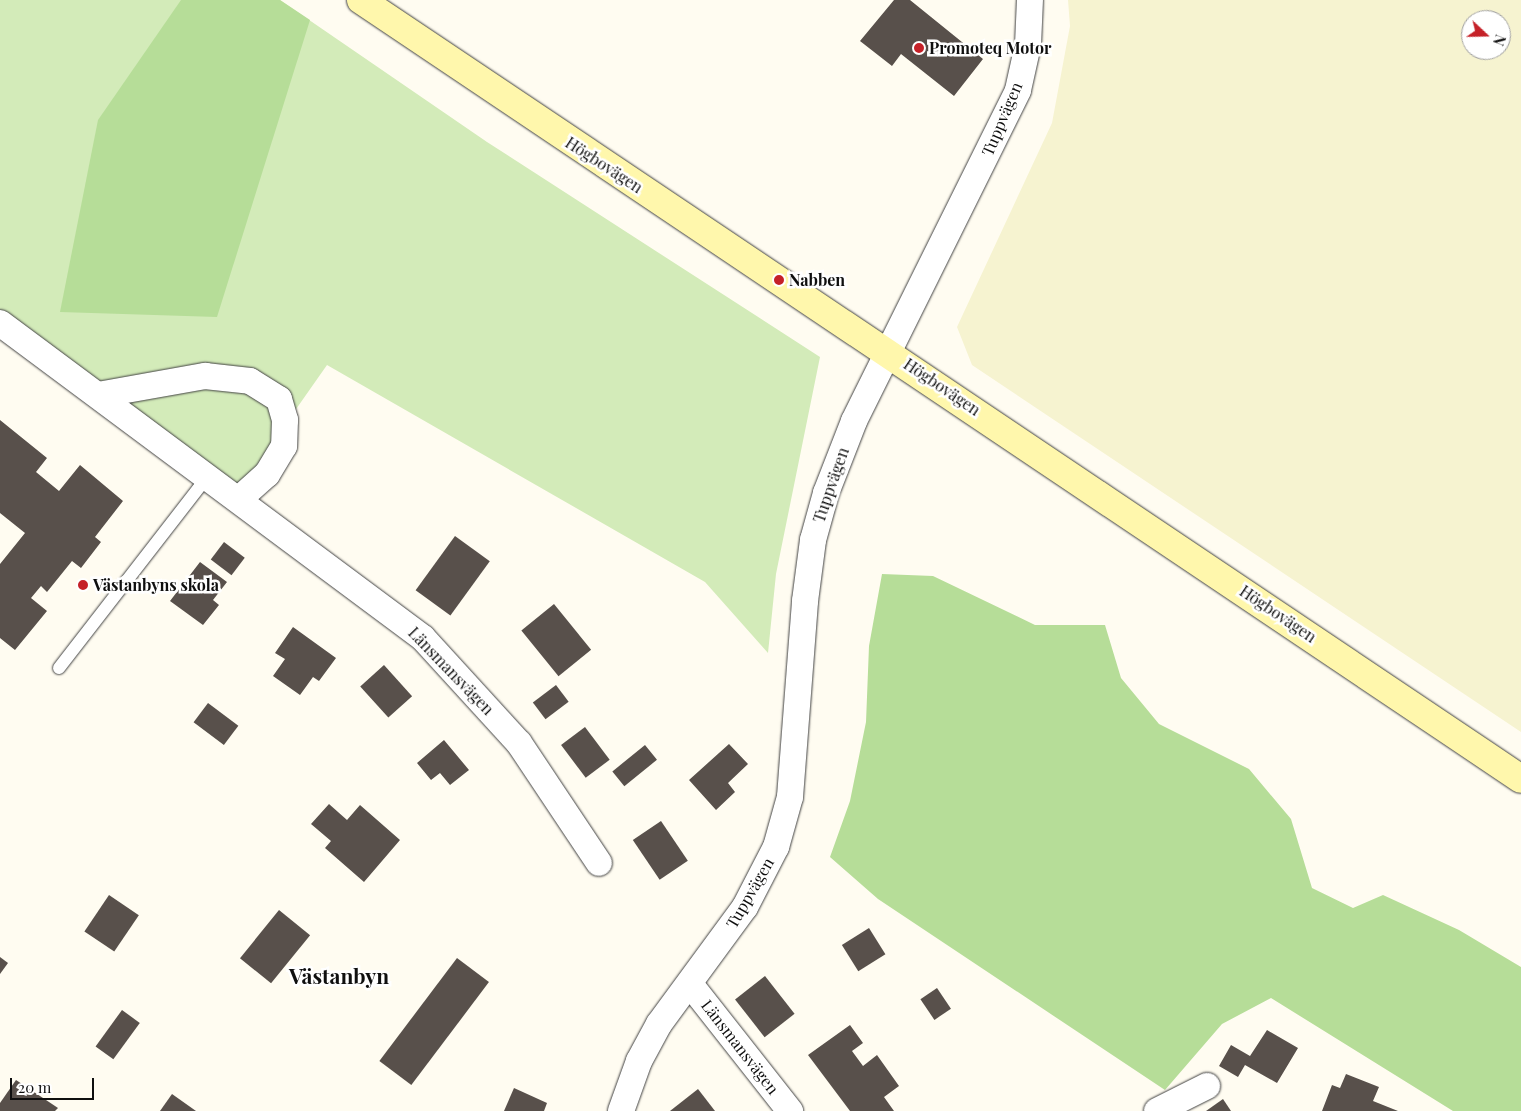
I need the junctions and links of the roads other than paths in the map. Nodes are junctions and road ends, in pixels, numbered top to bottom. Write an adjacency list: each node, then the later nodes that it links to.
1 (361, 0): 4 (main road, Högbovägen)
2 (1030, 0): 4 (street, Tuppvägen)
3 (3, 331): 5 (street, Länsmansvägen)
4 (888, 351): 9 (main road, Högbovägen); 11 (street, Tuppvägen)
5 (98, 395): 6 (street, Länsmansvägen); 7 (street)
6 (208, 476): 7 (street, Länsmansvägen); 8 (lane)
7 (239, 499): 10 (street, Länsmansvägen)
8 (59, 668)
9 (1521, 779)
10 (599, 862)
11 (690, 984): 13 (street, Tuppvägen); 14 (street, Länsmansvägen)
12 (1207, 1086): 15 (street)
13 (621, 1111)
14 (790, 1111)
15 (1157, 1111)

